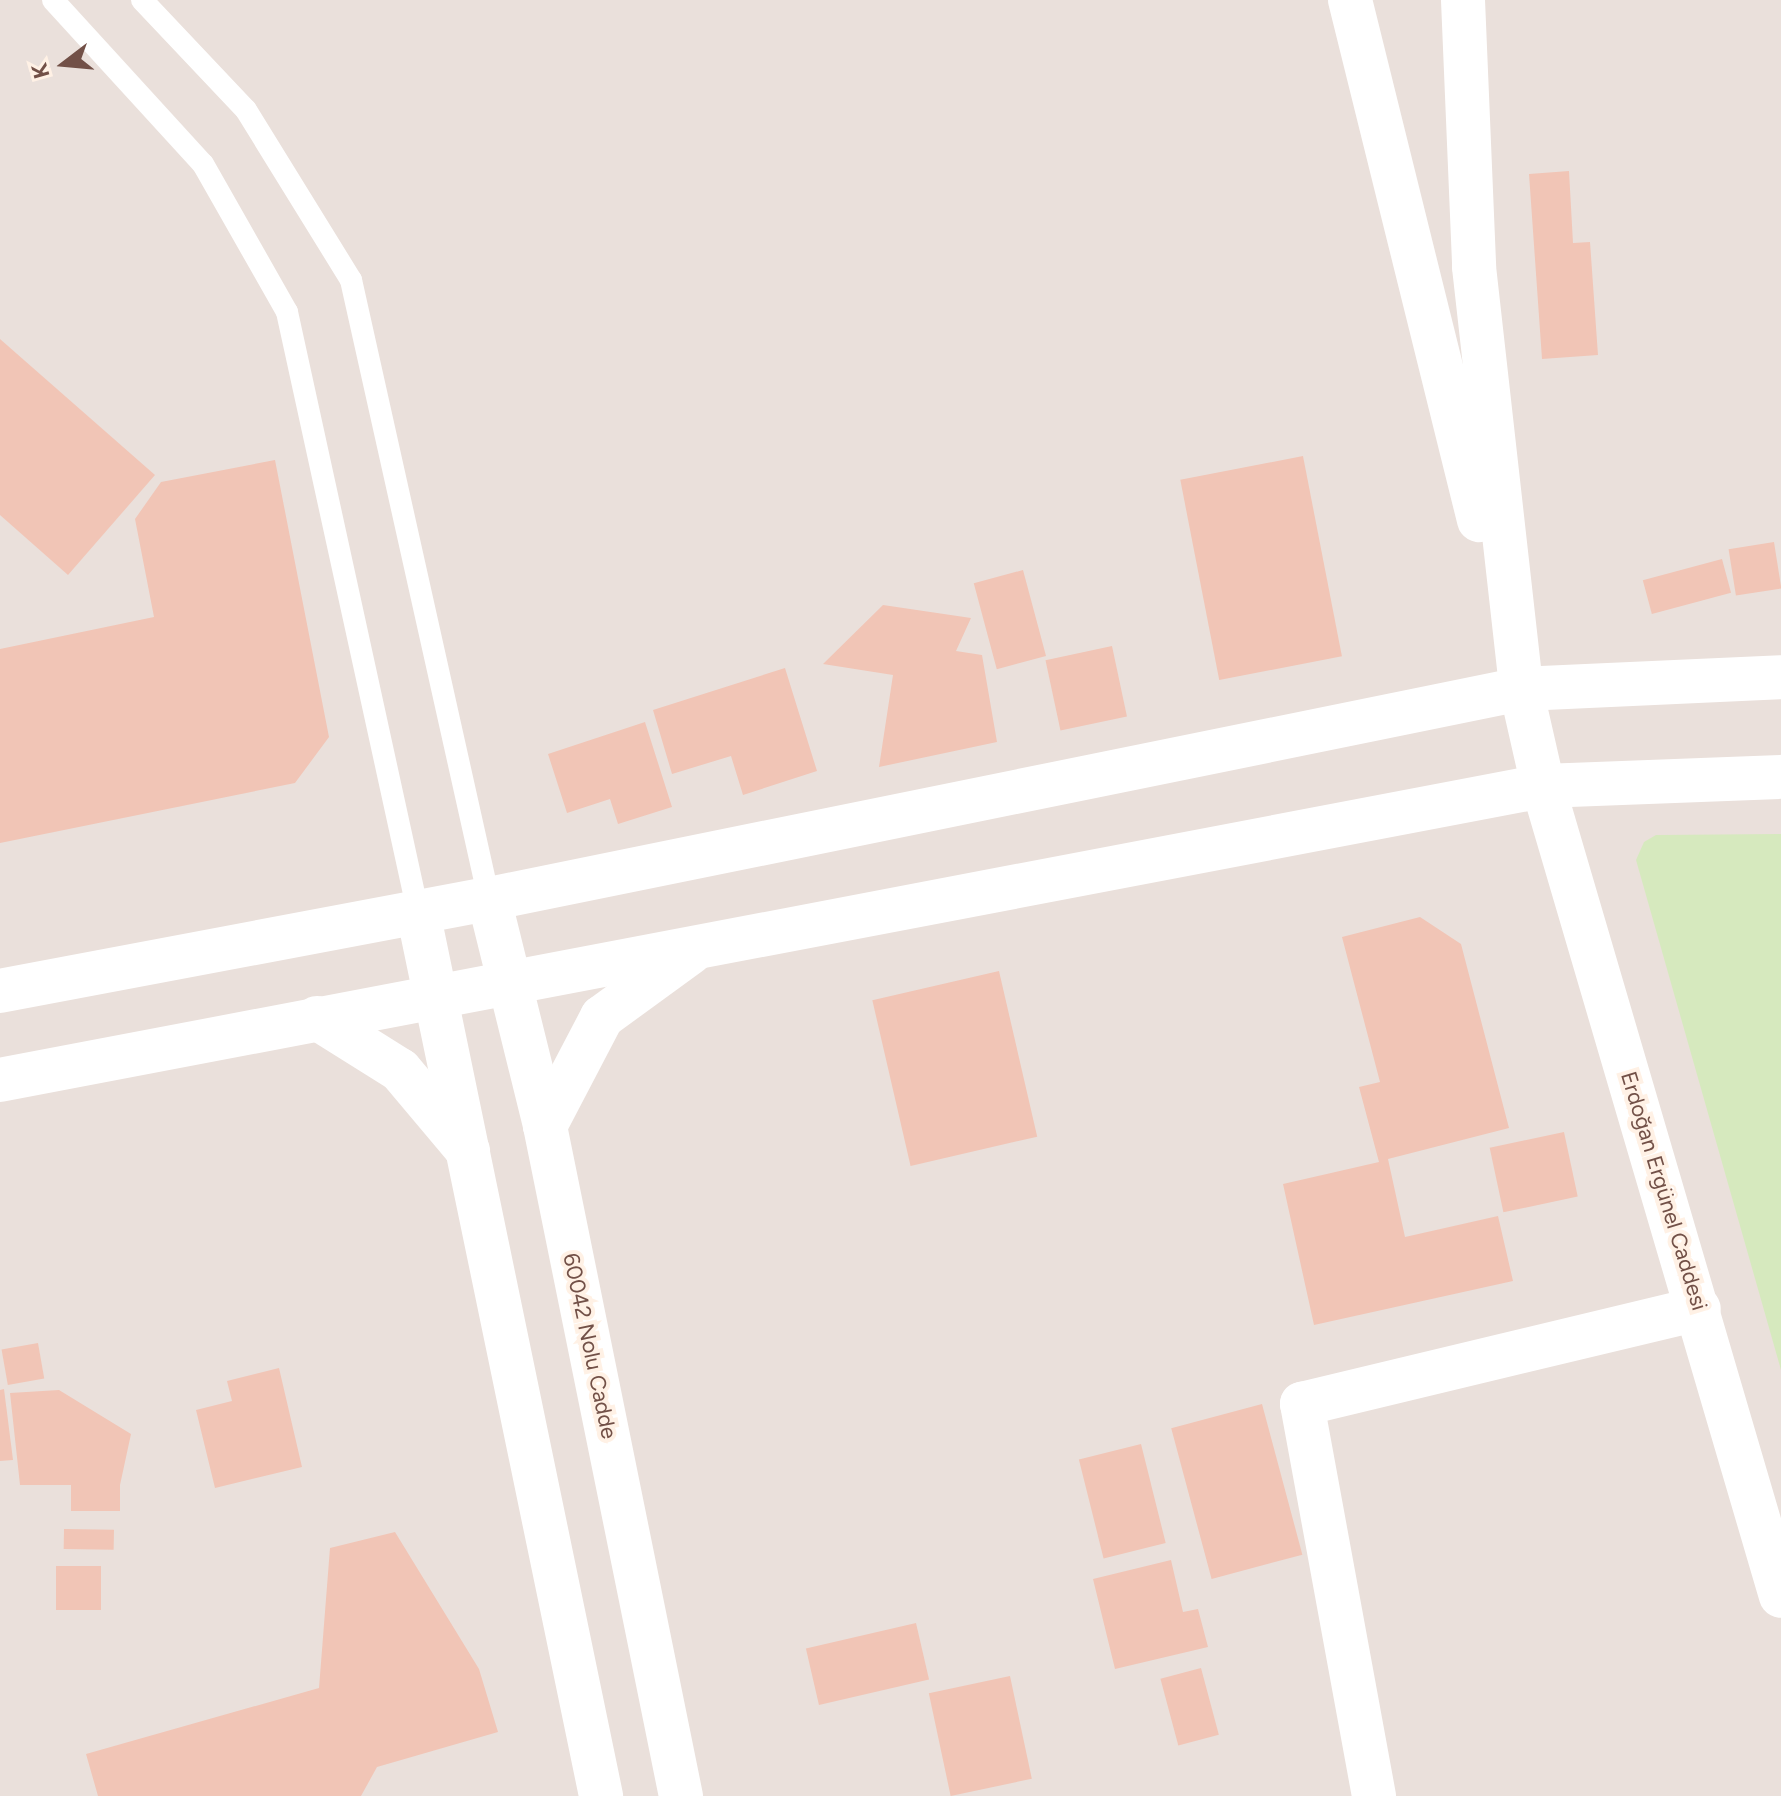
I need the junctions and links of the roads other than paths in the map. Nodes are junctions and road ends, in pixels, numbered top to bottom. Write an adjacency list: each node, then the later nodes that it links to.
1 (53, 0): 10 (lane)
2 (142, 0): 9 (lane)
3 (1350, 0): 6 (street)
4 (1463, 0): 6 (street)
5 (1781, 677): 6 (street)
6 (1521, 689): 8 (street, Erdoğan Ergünel Caddesi); 9 (street)
7 (1781, 777): 8 (street)
8 (1543, 786): 11 (street); 19 (street, Erdoğan Ergünel Caddesi)
9 (489, 899): 10 (street); 12 (street, 60042 Nolu Cadde)
10 (418, 912): 13 (street); 14 (street)
11 (702, 945): 12 (street); 17 (street)
12 (509, 982): 14 (street); 17 (street, 60042 Nolu Cadde)
13 (0, 991)
14 (435, 995): 15 (street); 18 (street)
15 (317, 1018): 16 (street); 18 (street)
16 (0, 1080)
17 (545, 1126): 22 (street, 60042 Nolu Cadde)
18 (468, 1151): 21 (street)
19 (1699, 1309): 20 (street, Erdoğan Ergünel Caddesi); 23 (street)
20 (1781, 1596)
21 (601, 1796)
22 (681, 1796)
23 (1374, 1796)

